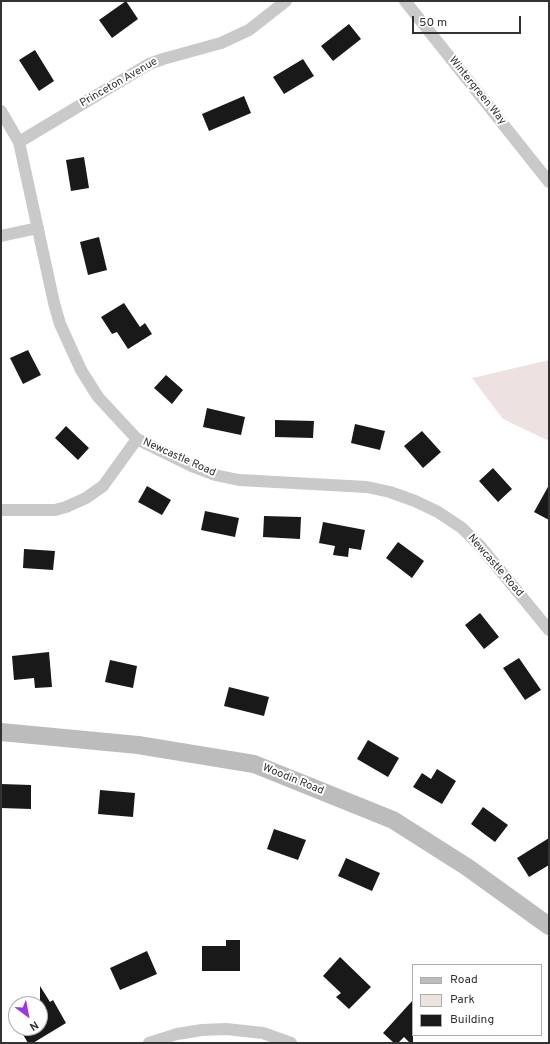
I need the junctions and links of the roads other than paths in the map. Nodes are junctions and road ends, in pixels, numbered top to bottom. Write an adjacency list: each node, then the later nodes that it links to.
1 (286, 1): 4 (street, Princeton Avenue)
2 (405, 1): 5 (street, Wintergreen Way)
3 (1, 111): 4 (street, Newcastle Road)
4 (19, 142): 6 (street, Newcastle Road)
5 (549, 182)
6 (38, 228): 7 (street); 8 (street, Newcastle Road)
7 (1, 236)
8 (137, 439): 9 (street); 10 (street, Newcastle Road)
9 (1, 510)
10 (549, 630)
11 (1, 732): 12 (street, Woodin Road)
12 (549, 926)
13 (149, 1043): 14 (street)
14 (292, 1043)

